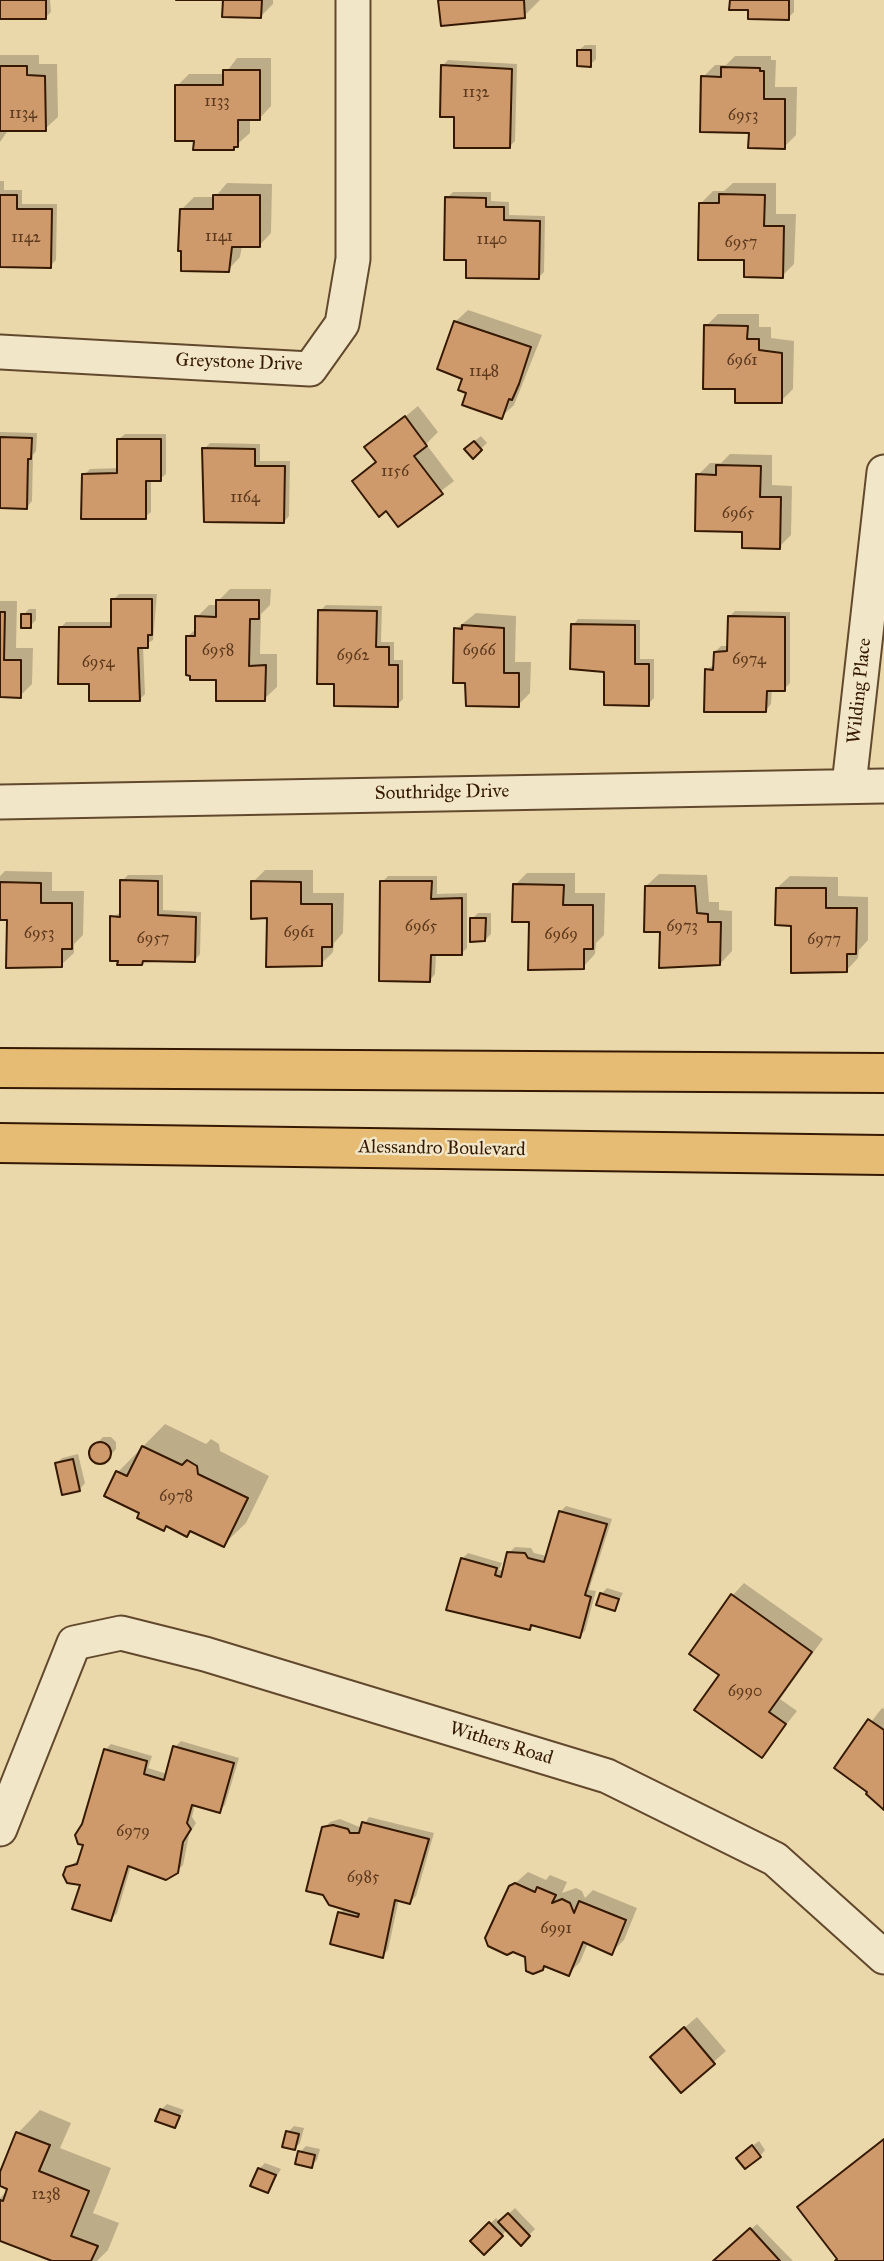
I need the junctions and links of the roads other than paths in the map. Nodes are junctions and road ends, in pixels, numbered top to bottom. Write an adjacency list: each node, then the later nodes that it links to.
1 (353, 0): 2 (street, Greystone Drive)
2 (0, 352)
3 (884, 472): 4 (street, Wilding Place)
4 (849, 785): 5 (street, Southridge Drive); 6 (street, Southridge Drive)
5 (884, 786)
6 (0, 802)
7 (0, 1068): 8 (main road)
8 (884, 1073)
9 (0, 1143): 10 (main road, Alessandro Boulevard)
10 (884, 1155)
11 (0, 1829): 12 (street, Withers Road)
12 (884, 1957)

